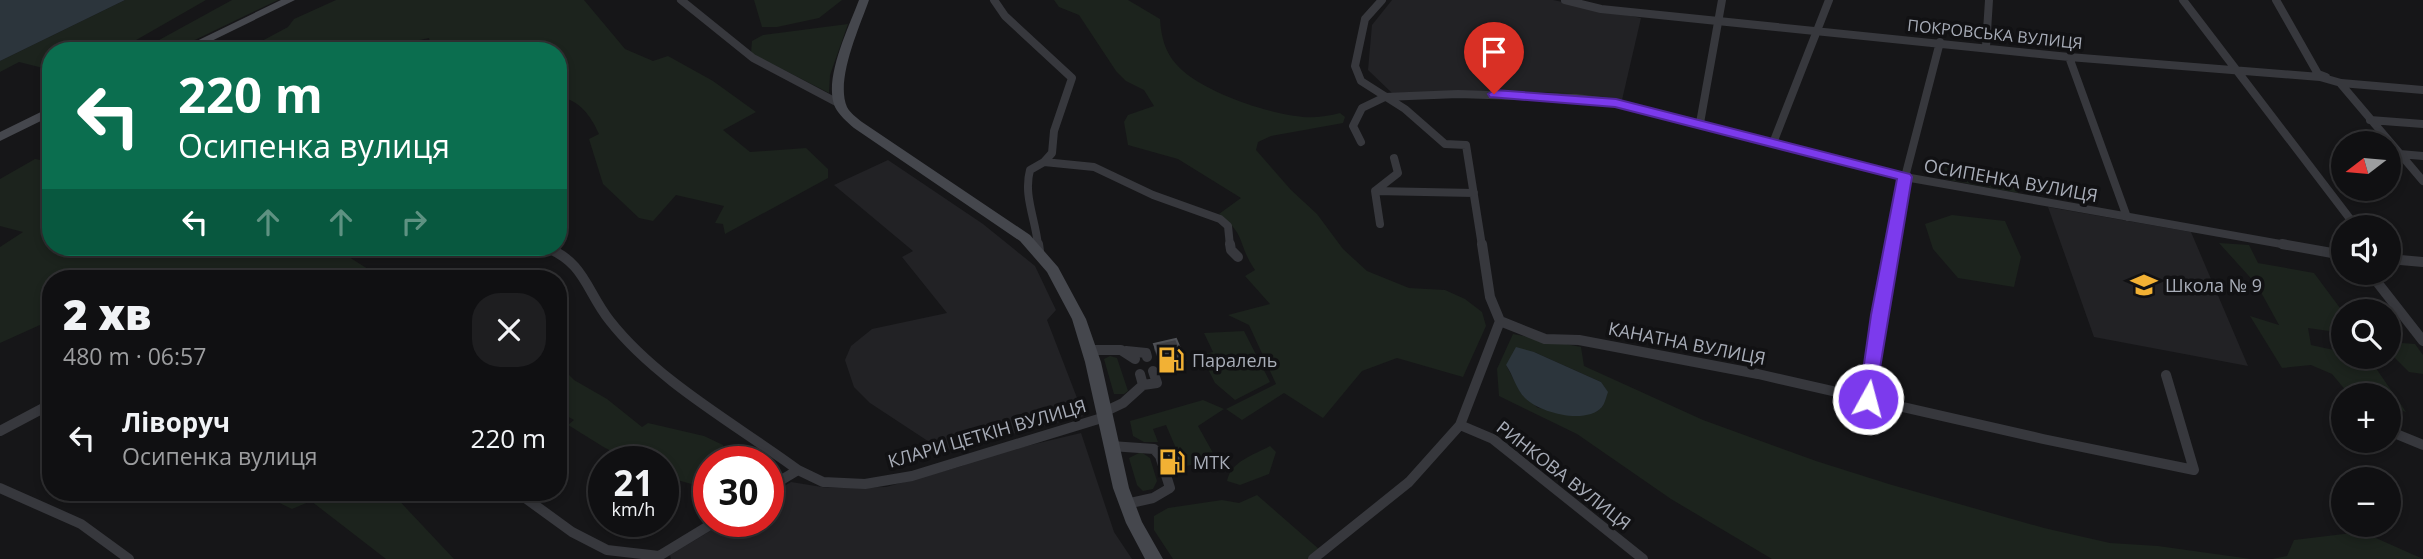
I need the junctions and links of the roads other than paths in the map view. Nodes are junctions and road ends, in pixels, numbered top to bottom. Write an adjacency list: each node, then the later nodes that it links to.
1 (290, 0): 16 (main road)
2 (681, 0): 24 (street)
3 (864, 0): 24 (main road)
4 (994, 0): 37 (street)
5 (1382, 0): 23 (street)
6 (1565, 0): 13 (street, ПОКРОВСЬКА ВУЛИЦЯ)
7 (1607, 0): 13 (street)
8 (1722, 0): 14 (street)
9 (1829, 0): 15 (street)
10 (1989, 0): 18 (street)
11 (2183, 0): 20 (street)
12 (2276, 0): 21 (street)
13 (1601, 9): 14 (street, ПОКРОВСЬКА ВУЛИЦЯ)
14 (1719, 20): 15 (street, ПОКРОВСЬКА ВУЛИЦЯ); 27 (street)
15 (1817, 30): 17 (street, ПОКРОВСЬКА ВУЛИЦЯ); 32 (street)
16 (200, 42)
17 (1940, 42): 18 (street, ПОКРОВСЬКА ВУЛИЦЯ); 38 (street)
18 (1986, 47): 19 (street, ПОКРОВСЬКА ВУЛИЦЯ)
19 (2069, 57): 20 (street, ПОКРОВСЬКА ВУЛИЦЯ); 43 (street)
20 (2239, 71): 21 (street, ПОКРОВСЬКА ВУЛИЦЯ); 42 (street)
21 (2341, 83): 22 (street, ПОКРОВСЬКА ВУЛИЦЯ); 26 (street)
22 (2423, 90)
23 (1385, 97): 27 (street, ОСИПЕНКА ВУЛИЦЯ); 31 (street); 41 (street)
24 (840, 104): 45 (main road)
25 (42, 116): 30 (main road)
26 (2370, 120): 28 (street); 29 (street)
27 (1700, 122): 32 (street, ОСИПЕНКА ВУЛИЦЯ)
28 (2423, 124)
29 (2380, 131)
30 (0, 137)
31 (1361, 142)
32 (1773, 143): 38 (street, ОСИПЕНКА ВУЛИЦЯ)
33 (2401, 154): 35 (street)
34 (2401, 155): 39 (street)
35 (2423, 156)
36 (1394, 158): 40 (street)
37 (1044, 162): 45 (street); 48 (street)
38 (1905, 177): 43 (street, ОСИПЕНКА ВУЛИЦЯ); 60 (street)
39 (2423, 181)
40 (1375, 191): 41 (street); 44 (street)
41 (1474, 193): 52 (street)
42 (2347, 215)
43 (2127, 217): 46 (street, ОСИПЕНКА ВУЛИЦЯ)
44 (1380, 224)
45 (1038, 251): 54 (main road)
46 (2331, 253)
47 (564, 256): 68 (street, КЛАРИ ЦЕТКІН ВУЛИЦЯ)
48 (1238, 257)
49 (2401, 260): 50 (street)
50 (2423, 262)
51 (2379, 285): 53 (street)
52 (1500, 321): 60 (street, КАНАТНА ВУЛИЦЯ); 63 (street)
53 (2423, 341)
54 (1089, 350): 55 (street); 62 (main road)
55 (1121, 350): 56 (street); 57 (street)
56 (1147, 357)
57 (1135, 359)
58 (1153, 372): 62 (street, КЛАРИ ЦЕТКІН ВУЛИЦЯ)
59 (2166, 375): 60 (street, КАНАТНА ВУЛИЦЯ)
60 (1868, 399)
61 (42, 409): 64 (street)
62 (1105, 415): 67 (main road); 68 (street, КЛАРИ ЦЕТКІН ВУЛИЦЯ)
63 (1460, 425): 76 (street); 77 (street, РИНКОВА ВУЛИЦЯ)
64 (0, 431)
65 (2401, 436): 66 (street)
66 (2423, 445)
67 (1111, 446): 72 (main road); 72 (street)
68 (798, 470): 69 (street)
69 (784, 478)
70 (0, 488): 74 (street)
71 (529, 501): 73 (street)
72 (1126, 504): 75 (main road)
73 (693, 535)
74 (129, 559)
75 (1154, 559)
76 (1313, 559)
77 (1643, 559)

